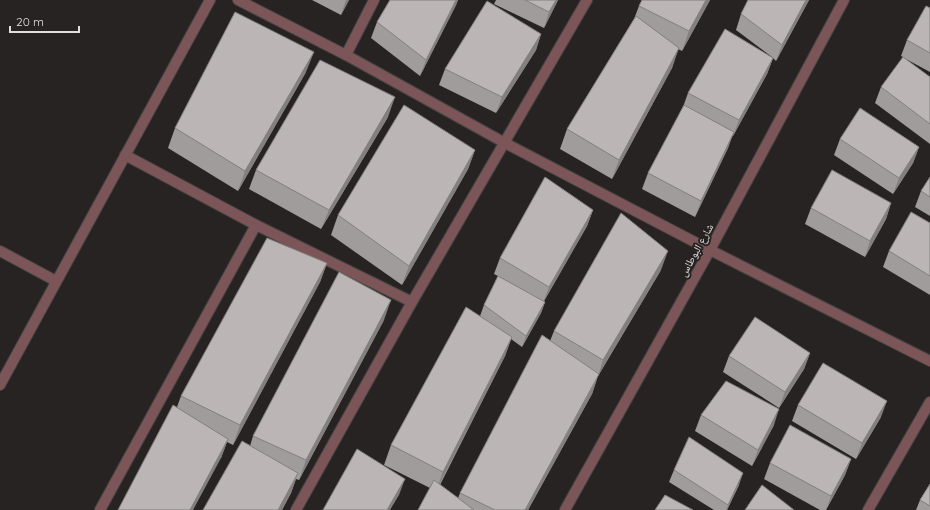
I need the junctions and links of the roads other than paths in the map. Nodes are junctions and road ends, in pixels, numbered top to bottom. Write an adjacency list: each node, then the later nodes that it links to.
1 (210, 0): 8 (street)
2 (238, 0): 6 (street)
3 (374, 0): 6 (street)
4 (587, 0): 7 (street)
5 (844, 0): 10 (street, شارع البوطاس)
6 (346, 55): 7 (street)
7 (505, 143): 10 (street); 13 (street)
8 (125, 155): 9 (street); 12 (street)
9 (256, 225): 13 (street); 17 (street)
10 (710, 250): 14 (street); 19 (street, شارع البوطاس)
11 (0, 251): 12 (street)
12 (56, 281): 15 (street)
13 (412, 302): 18 (street)
14 (930, 361)
15 (0, 385)
16 (930, 402): 20 (street)
17 (100, 510)
18 (296, 510)
19 (565, 510)
20 (868, 510)

